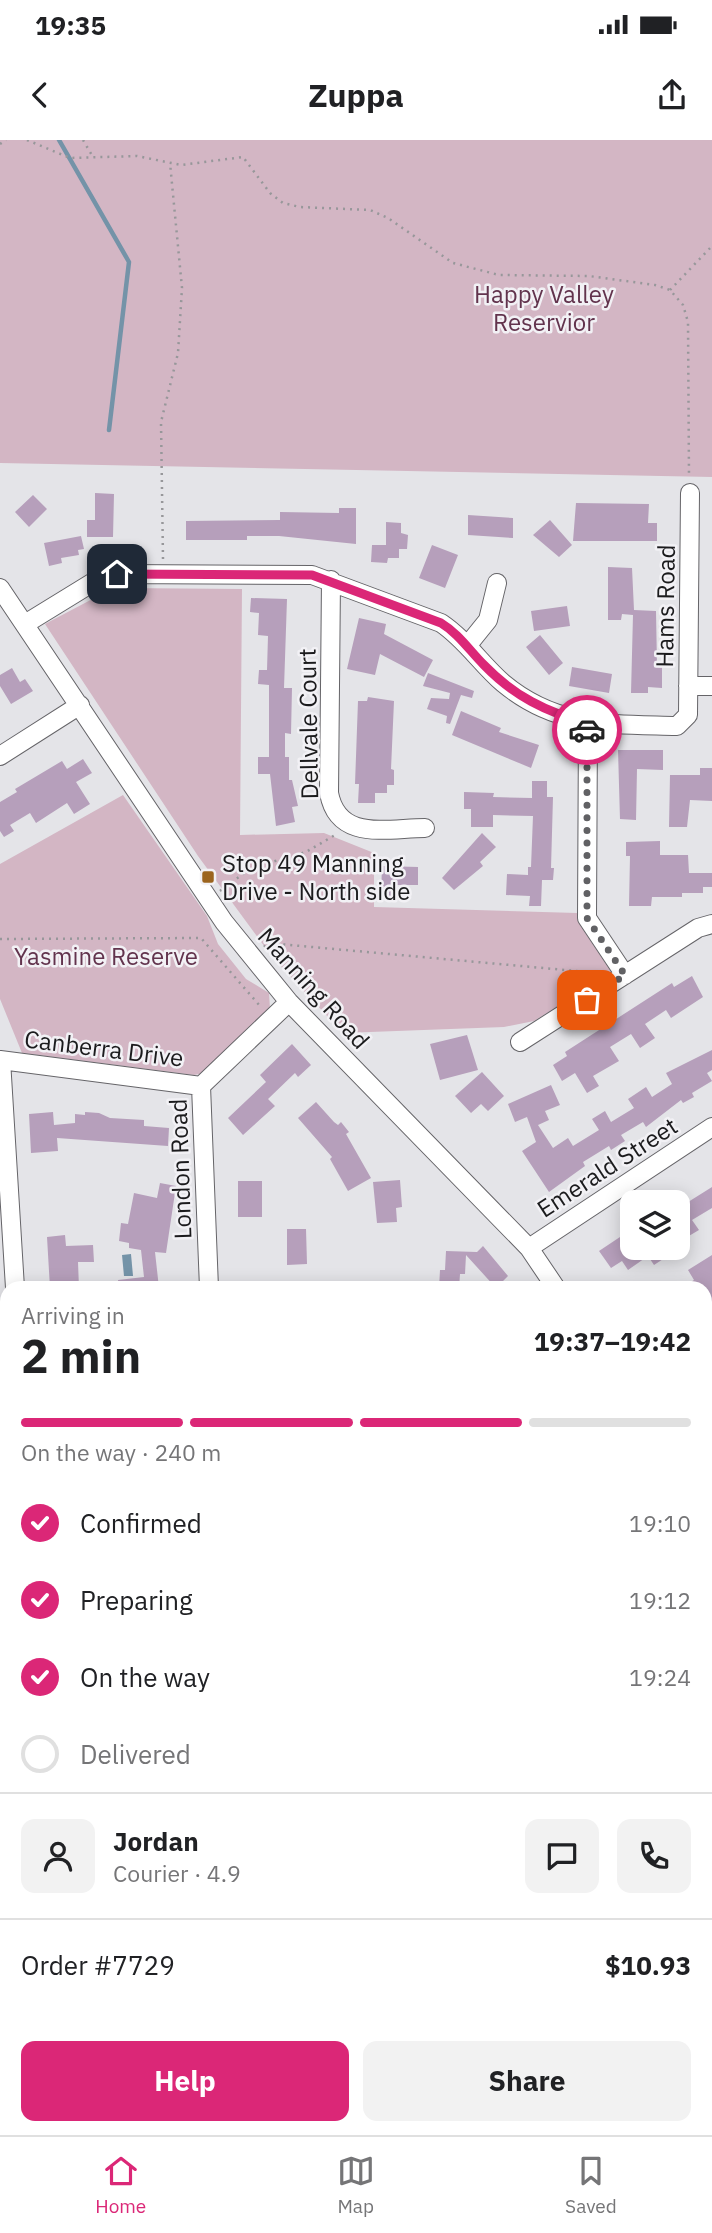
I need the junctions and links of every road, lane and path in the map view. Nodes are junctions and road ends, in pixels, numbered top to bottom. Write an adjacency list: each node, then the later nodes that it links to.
1 (6, 140): 4 (path)
2 (27, 140): 5 (path)
3 (83, 140): 5 (path)
4 (0, 144)
5 (93, 158): 6 (path)
6 (170, 163): 8 (path); 10 (path)
7 (712, 246): 8 (path)
8 (670, 290): 9 (path)
9 (690, 493): 16 (street, Hams Road)
10 (163, 572): 11 (street); 14 (street)
11 (331, 580): 15 (street); 21 (street, Dellvale Court)
12 (497, 583): 15 (street)
13 (0, 588): 14 (street, Manning Road)
14 (25, 624): 18 (street, Manning Road)
15 (467, 646): 19 (street)
16 (688, 686): 17 (street); 19 (street, Hams Road)
17 (712, 686)
18 (80, 705): 20 (street); 23 (street, Manning Road)
19 (587, 723): 27 (street)
20 (0, 756)
21 (350, 826): 22 (street); 23 (path)
22 (425, 828)
23 (210, 900): 26 (street, Manning Road)
24 (712, 924): 27 (street)
25 (0, 939): 30 (path)
26 (253, 957): 28 (path); 29 (street, Manning Road)
27 (625, 975): 28 (street)
28 (609, 986): 31 (street)
29 (289, 1002): 30 (street, London Road); 35 (street, Manning Road)
30 (271, 1019): 33 (street, London Road)
31 (520, 1042)
32 (1, 1060): 33 (street, Canberra Drive); 36 (street)
33 (201, 1086): 37 (street, London Road)
34 (712, 1127): 35 (street, Emerald Street)
35 (528, 1248): 38 (street, Manning Road)
36 (15, 1281)
37 (209, 1281)
38 (551, 1281)

